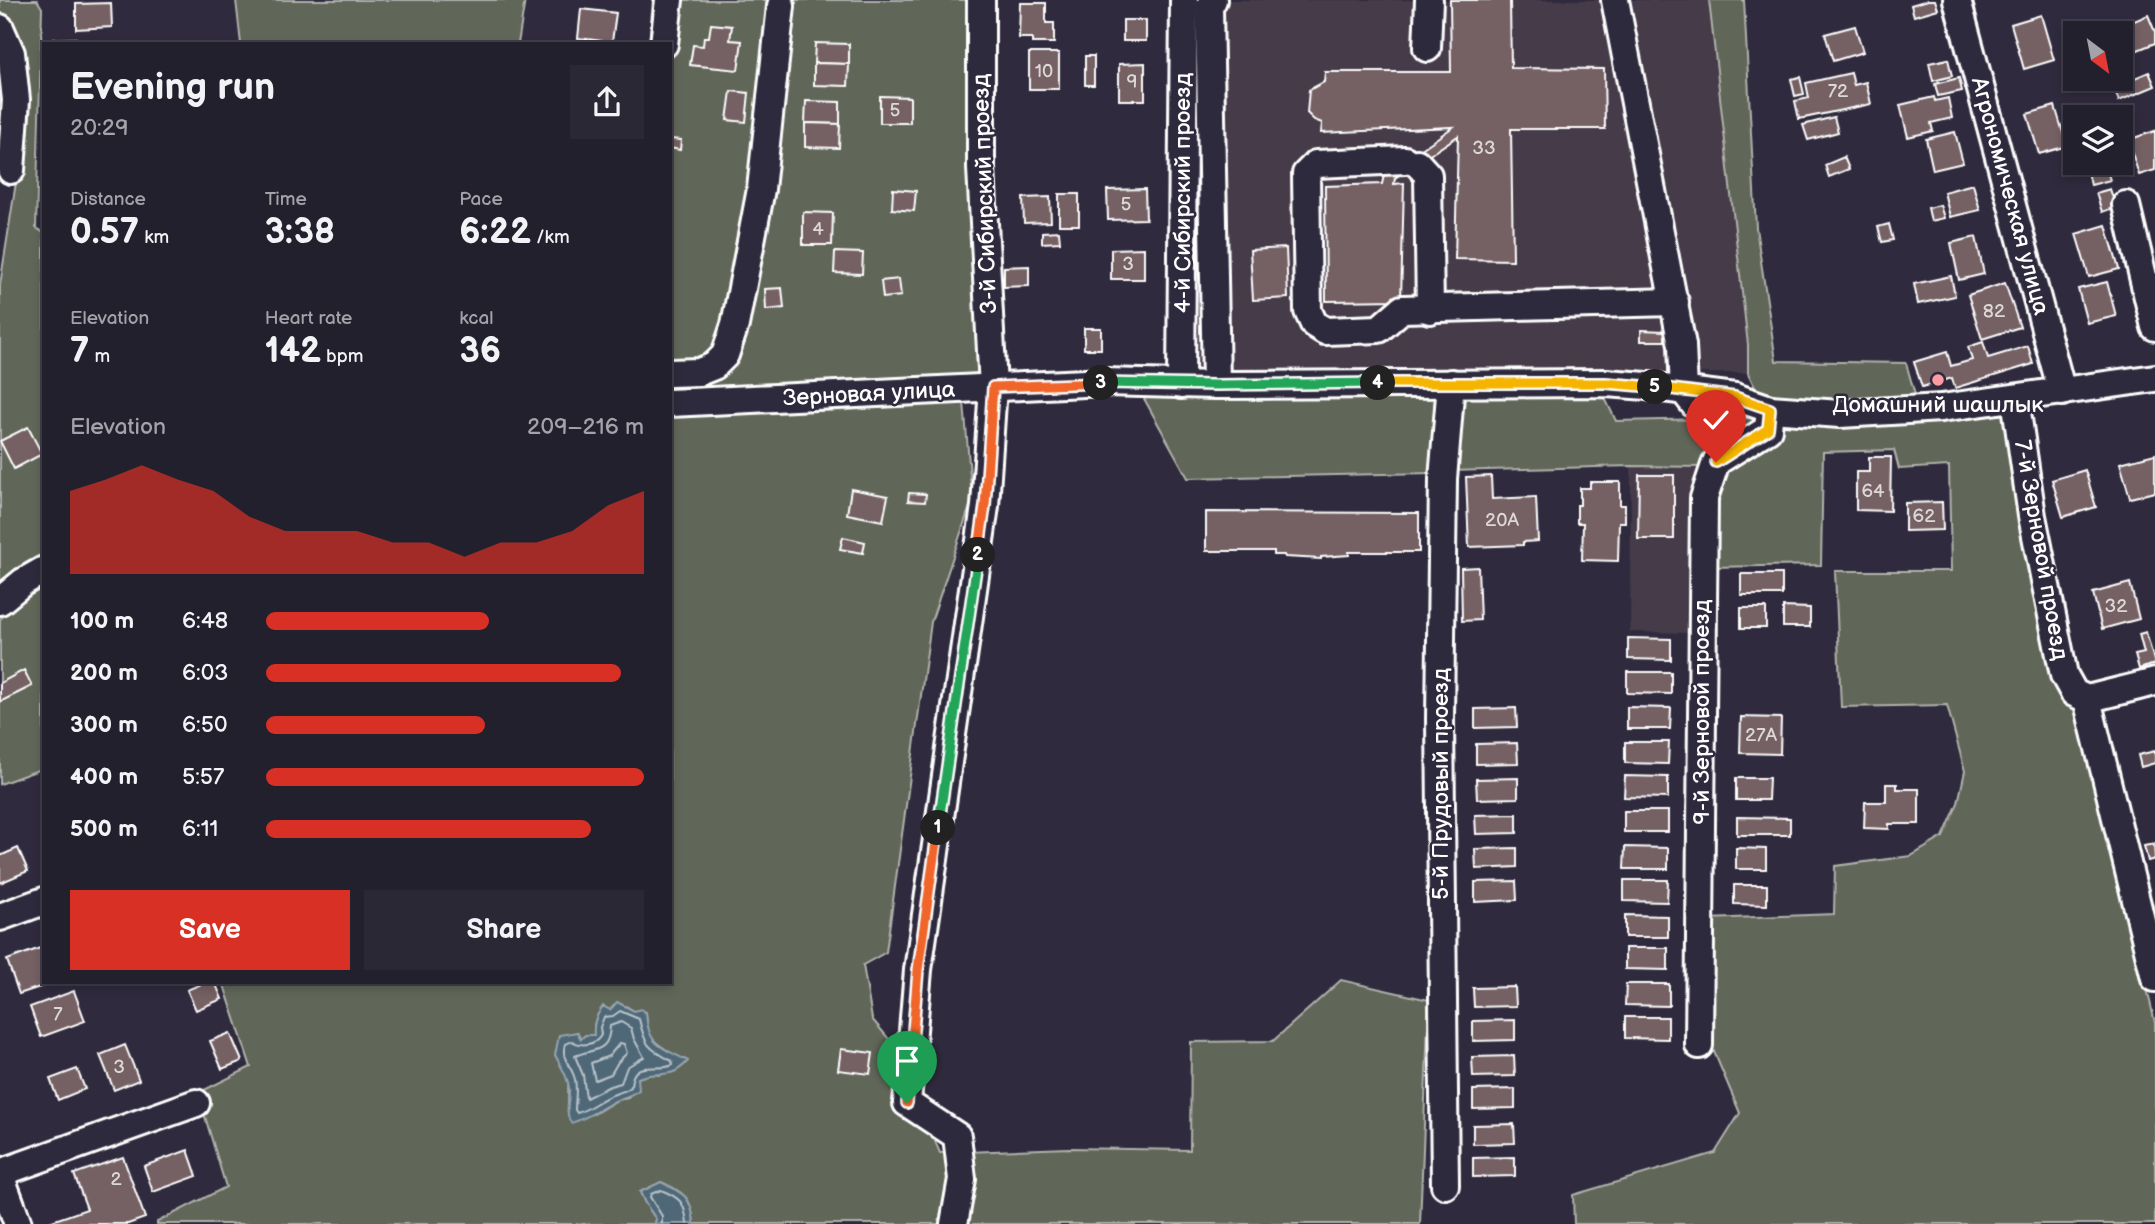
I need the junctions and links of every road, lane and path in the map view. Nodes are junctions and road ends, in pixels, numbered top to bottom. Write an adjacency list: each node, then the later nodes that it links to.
1 (669, 0): 10 (street)
2 (981, 0): 22 (street, 3-й Сибирский проезд)
3 (1184, 0): 20 (street, 4-й Сибирский проезд)
4 (1213, 0): 21 (street)
5 (1429, 0): 11 (street)
6 (1615, 0): 14 (street)
7 (1957, 0): 24 (street, Агрономическая улица)
8 (781, 6): 17 (street)
9 (0, 28): 12 (street)
10 (664, 42)
11 (1427, 48)
12 (11, 170)
13 (2126, 205): 16 (street)
14 (1675, 302): 15 (street); 23 (street)
15 (1430, 310): 15 (street)
16 (2155, 327)
17 (672, 373)
18 (2155, 379): 24 (street, Зерновая улица)
19 (1451, 383): 21 (street, Зерновая улица); 23 (street, Зерновая улица); 38 (street, 5-й Прудовый проезд)
20 (1181, 385): 21 (street, Зерновая улица); 22 (street, Зерновая улица)
21 (1216, 385)
22 (993, 387): 26 (street, Зерновая улица); 40 (street, 3-й Сибирский проезд)
23 (1684, 391): 27 (street, Зерновая улица)
24 (2062, 392): 25 (street, Зерновая улица)
25 (2015, 398): 27 (street, Зерновая улица); 31 (street, 7-й Зерновой проезд)
26 (672, 403)
27 (1770, 409): 35 (street, 9-й Зерновой проезд)
28 (42, 571): 29 (street)
29 (0, 601)
30 (2155, 682): 31 (street)
31 (2087, 699): 34 (street, 7-й Зерновой проезд)
32 (42, 902): 33 (street)
33 (0, 917)
34 (2155, 978)
35 (1699, 1045)
36 (196, 1103): 37 (street)
37 (0, 1174): 39 (street)
38 (1445, 1185)
39 (18, 1224)
40 (954, 1224)

